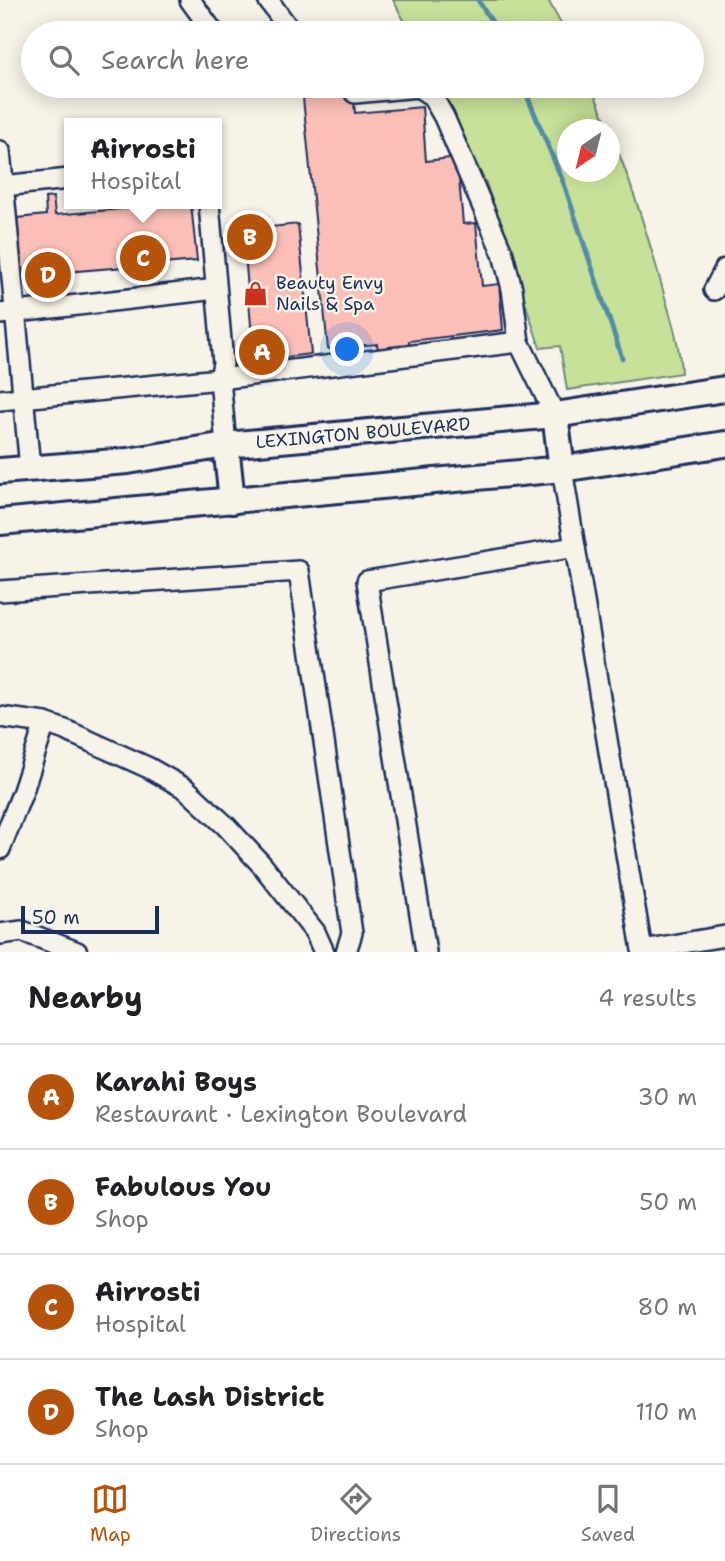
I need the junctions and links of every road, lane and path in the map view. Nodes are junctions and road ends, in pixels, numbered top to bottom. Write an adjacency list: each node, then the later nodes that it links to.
1 (190, 0): 3 (street)
2 (268, 0): 4 (street)
3 (205, 21)
4 (283, 21)
5 (433, 98): 14 (street)
6 (0, 150): 8 (street)
7 (64, 180): 8 (street)
8 (3, 186): 13 (street)
9 (209, 209): 11 (street)
10 (725, 269): 12 (street)
11 (216, 289): 13 (street); 15 (street)
12 (714, 290)
13 (8, 314): 17 (street)
14 (519, 342): 15 (street); 19 (street)
15 (220, 379): 17 (street); 21 (street)
16 (725, 389): 19 (main road, LEXINGTON BOULEVARD)
17 (23, 398): 18 (street); 22 (street)
18 (0, 400)
19 (555, 415): 21 (main road, LEXINGTON BOULEVARD); 23 (main road)
20 (725, 444): 23 (main road)
21 (226, 445): 22 (main road, LEXINGTON BOULEVARD); 25 (main road)
22 (30, 468): 24 (main road, LEXINGTON BOULEVARD)
23 (562, 469): 25 (main road); 27 (street)
24 (0, 471)
25 (232, 501): 26 (main road)
26 (0, 522)
27 (575, 547): 33 (street); 37 (street)
28 (0, 591): 36 (street)
29 (0, 717): 30 (street)
30 (45, 723): 31 (street); 35 (street)
31 (0, 849)
32 (0, 934): 34 (street)
33 (725, 936)
34 (76, 952)
35 (324, 952)
36 (346, 952)
37 (426, 952)

